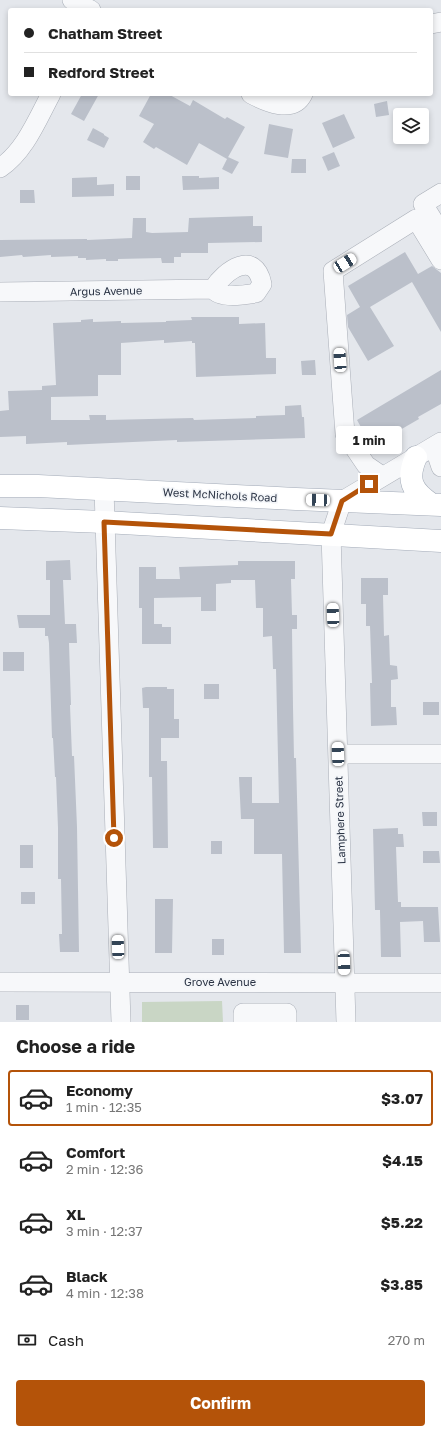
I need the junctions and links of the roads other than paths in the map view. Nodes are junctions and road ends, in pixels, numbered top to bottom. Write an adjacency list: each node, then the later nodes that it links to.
1 (72, 0): 2 (street)
2 (87, 8)
3 (50, 96): 6 (street)
4 (255, 96): 5 (street)
5 (297, 99)
6 (0, 168)
7 (441, 193): 8 (street)
8 (441, 233)
9 (441, 260): 15 (street)
10 (213, 289): 11 (street, Argus Avenue)
11 (0, 292)
12 (438, 444): 13 (street); 14 (street)
13 (416, 457): 15 (street); 19 (main road)
14 (441, 467)
15 (382, 476): 18 (street)
16 (0, 486): 17 (main road, West McNichols Road)
17 (104, 489): 18 (main road, West McNichols Road); 21 (street)
18 (342, 501): 19 (main road, West McNichols Road); 22 (street, Lamphere Street)
19 (436, 505)
20 (0, 518): 21 (main road)
21 (104, 522): 22 (main road); 27 (street)
22 (331, 534): 23 (main road); 24 (street, Lamphere Street)
23 (441, 541)
24 (338, 754): 25 (street); 29 (street, Lamphere Street)
25 (441, 754)
26 (0, 982): 27 (street, Grove Avenue)
27 (119, 982): 28 (street, Grove Avenue); 32 (street)
28 (286, 982): 29 (street, Grove Avenue); 31 (street)
29 (345, 983): 30 (street, Grove Avenue); 34 (street, Lamphere Street)
30 (441, 983)
31 (287, 1018): 33 (street)
32 (121, 1022)
33 (243, 1022)
34 (346, 1022)

